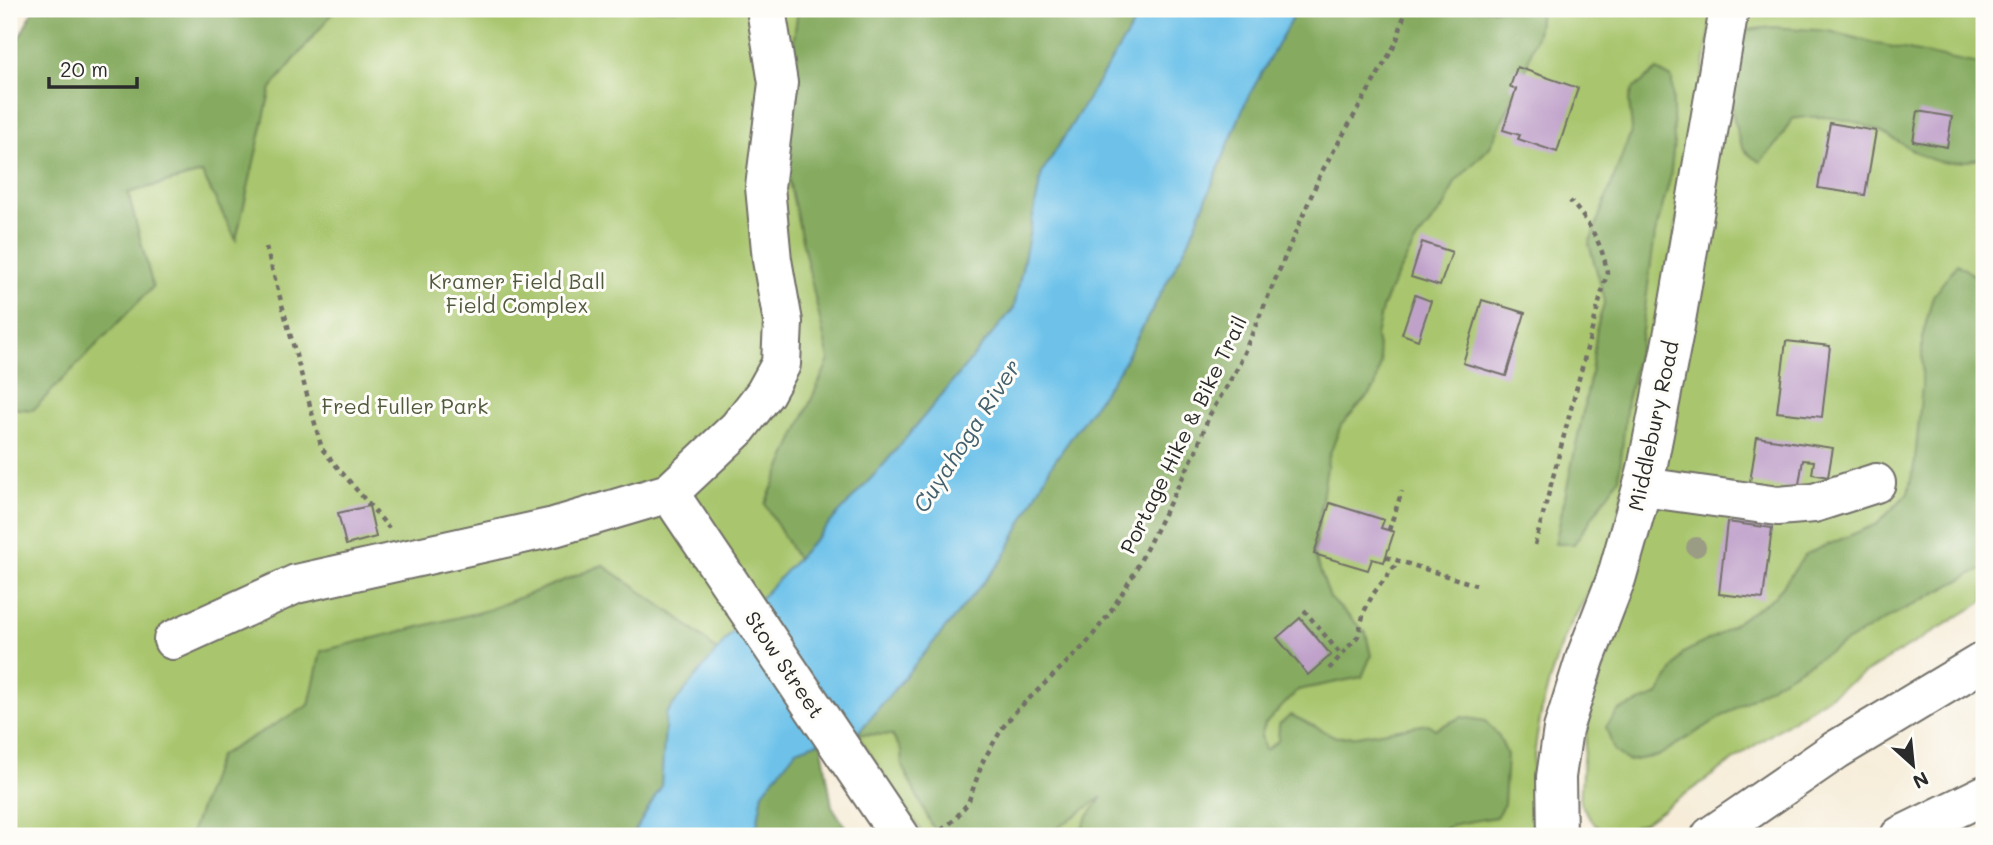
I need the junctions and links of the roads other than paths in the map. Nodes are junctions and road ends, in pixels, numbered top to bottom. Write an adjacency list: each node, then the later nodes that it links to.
1 (765, 9): 5 (street)
2 (1729, 9): 4 (street, Middlebury Road)
3 (1876, 482): 4 (street)
4 (1643, 487): 10 (street, Middlebury Road)
5 (669, 493): 6 (street); 9 (street, Stow Street)
6 (173, 640)
7 (1984, 661): 11 (street)
8 (1984, 794): 12 (street)
9 (900, 836)
10 (1557, 836)
11 (1711, 836)
12 (1900, 836)

